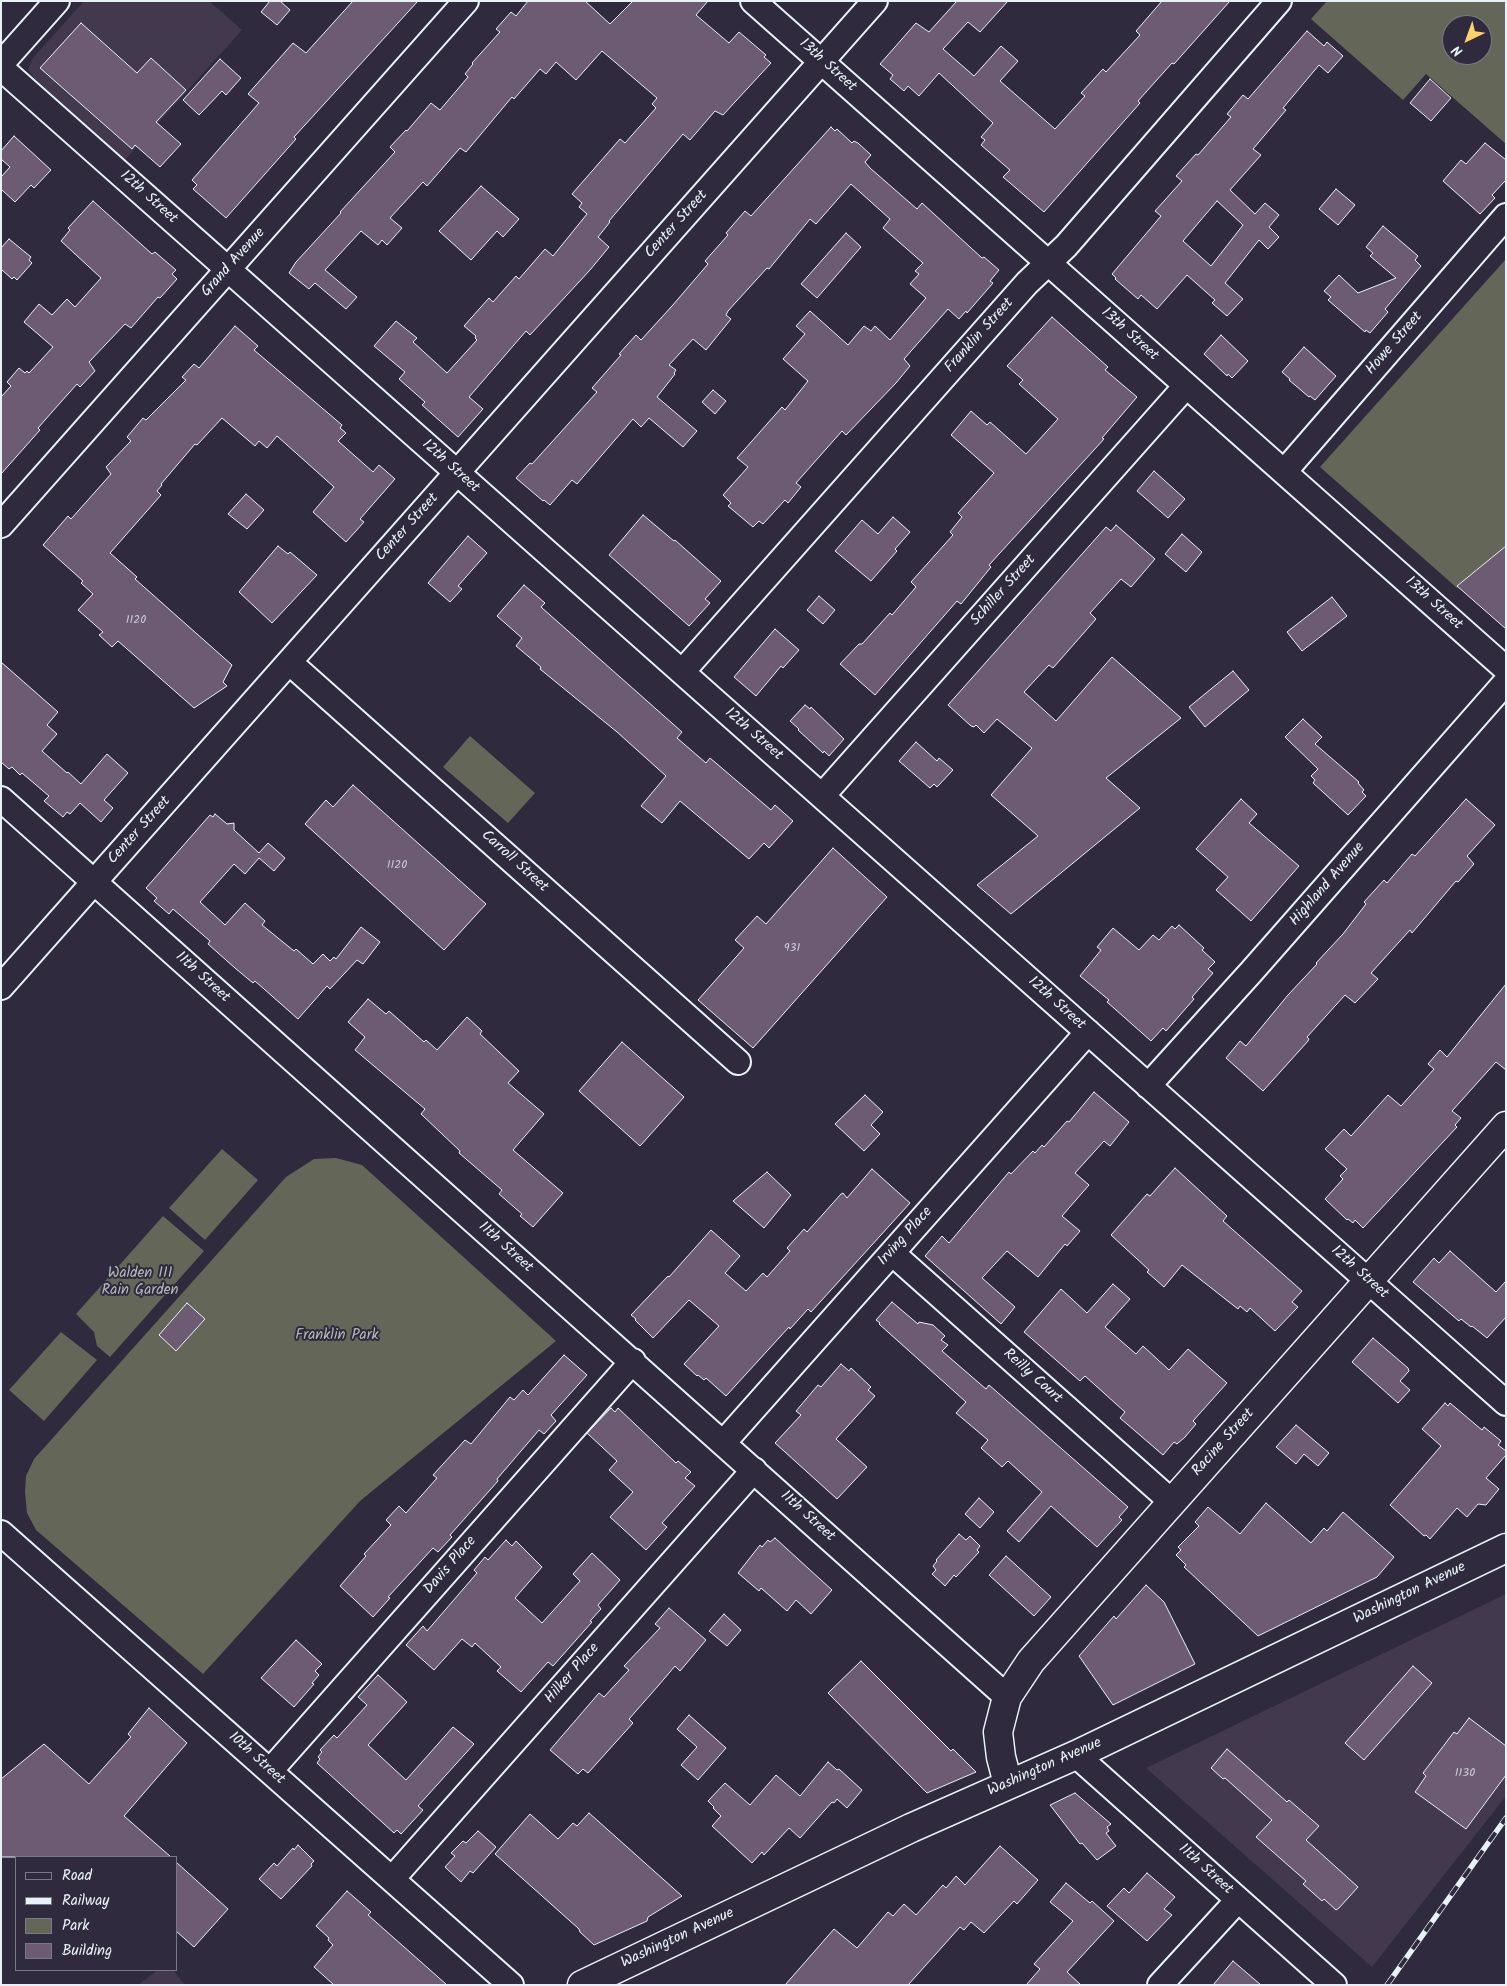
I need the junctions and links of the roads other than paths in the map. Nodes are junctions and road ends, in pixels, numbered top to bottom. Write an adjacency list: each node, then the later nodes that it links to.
1 (57, 1): 7 (street)
2 (466, 1): 11 (street, Grand Avenue)
3 (754, 1): 6 (street, 13th Street)
4 (875, 1): 6 (street, Center Street)
5 (1280, 1): 10 (street, Franklin Street)
6 (822, 62): 10 (street, 13th Street); 14 (street, Center Street)
7 (1, 64)
8 (1, 68): 11 (street, 12th Street)
9 (1506, 216): 13 (street, Howe Street)
10 (1048, 263): 12 (street, 13th Street); 18 (street, Franklin Street)
11 (228, 270): 14 (street, 12th Street); 15 (street, Grand Avenue)
12 (1186, 386): 13 (street, 13th Street); 20 (street, Schiller Street)
13 (1284, 472): 17 (street, 13th Street)
14 (457, 473): 16 (street, Center Street); 18 (street, 12th Street)
15 (1, 525)
16 (289, 662): 22 (street, Center Street); 25 (street, Carroll Street)
17 (1506, 669)
18 (682, 672): 20 (street, 12th Street)
19 (1506, 682): 26 (street, Highland Avenue)
20 (822, 796): 24 (street, 12th Street)
21 (1, 799): 22 (street, 11th Street)
22 (94, 882): 23 (street, Center Street); 30 (street, 11th Street)
23 (1, 987)
24 (1088, 1032): 26 (street, 12th Street); 28 (street, Irving Place)
25 (738, 1062)
26 (1148, 1086): 29 (street, 12th Street)
27 (1506, 1126): 29 (main road, Racine Street)
28 (892, 1253): 32 (street, Irving Place); 34 (street, Reilly Court)
29 (1368, 1282): 31 (street, 12th Street); 34 (main road, Racine Street)
30 (633, 1362): 32 (street, 11th Street); 39 (street, Davis Place)
31 (1506, 1402)
32 (724, 1442): 33 (street, 11th Street)
33 (754, 1470): 37 (street, 11th Street); 41 (street, Hilker Place)
34 (1172, 1502): 37 (main road, Racine Street)
35 (1, 1532): 39 (street, 10th Street)
36 (1506, 1548): 38 (main road, Washington Avenue)
37 (1007, 1697): 40 (main road, Racine Street)
38 (1076, 1755): 40 (main road, Washington Avenue); 42 (street, 11th Street)
39 (270, 1772): 41 (street, 10th Street)
40 (1008, 1784): 44 (main road, Washington Avenue)
41 (392, 1879): 43 (street, 10th Street)
42 (1238, 1900): 45 (street); 46 (street, 11th Street)
43 (511, 1985)
44 (582, 1985)
45 (1160, 1985)
46 (1334, 1985)

